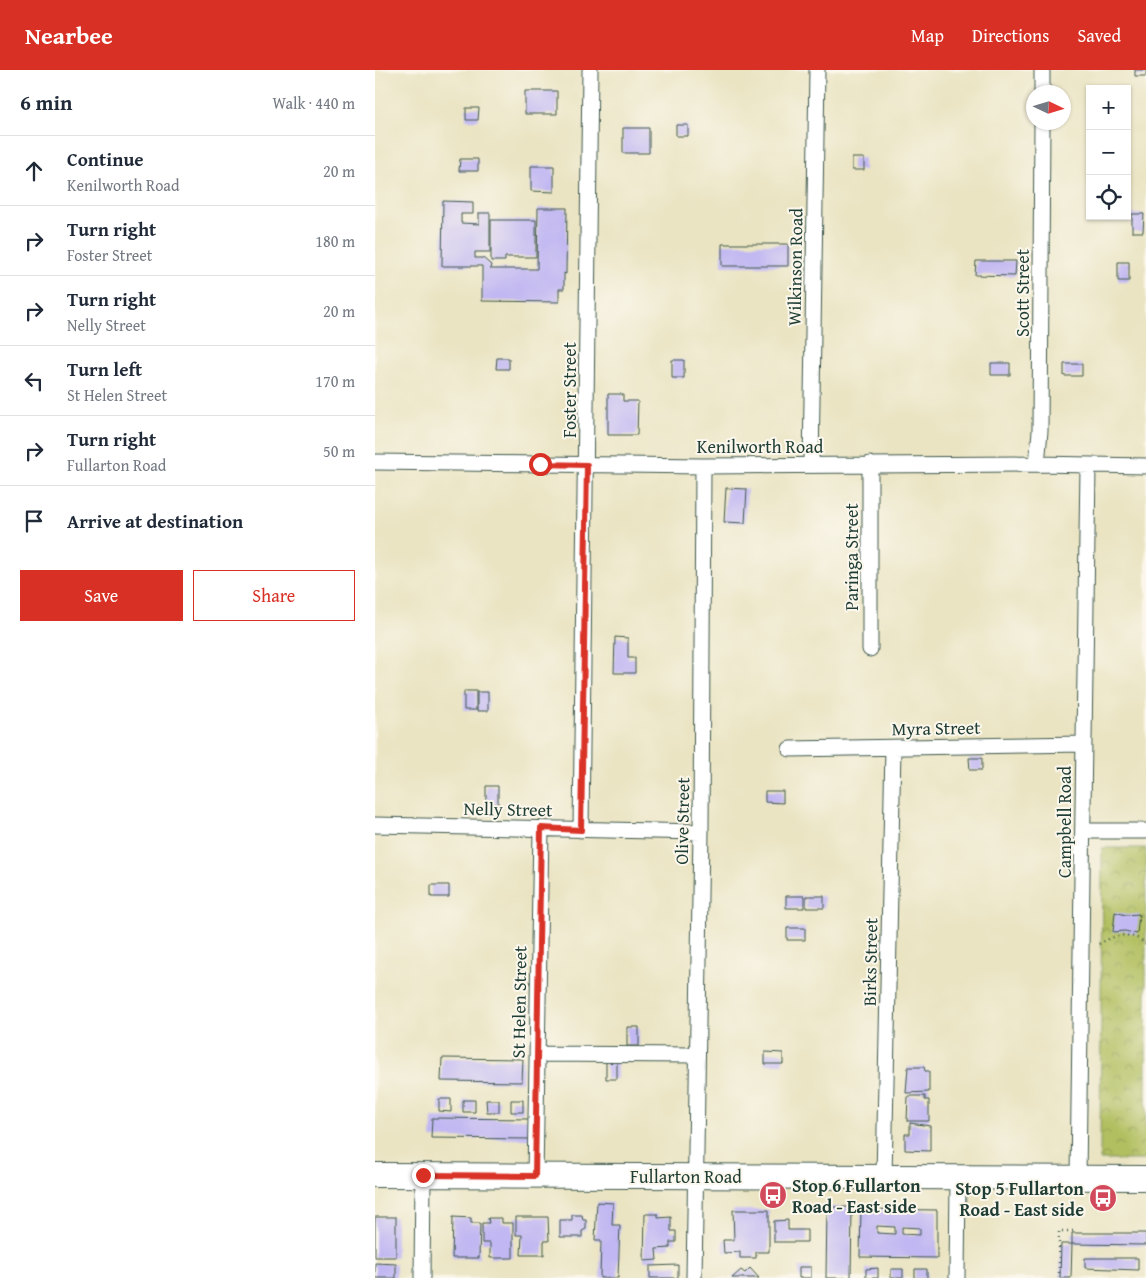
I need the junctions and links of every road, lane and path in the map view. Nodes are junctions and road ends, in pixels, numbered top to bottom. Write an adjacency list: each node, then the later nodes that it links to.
1 (590, 70): 9 (street, Foster Street)
2 (817, 70): 10 (street, Wilkinson Road)
3 (1042, 70): 4 (street)
4 (1042, 85)
5 (1042, 130): 8 (street, Scott Street)
6 (375, 462): 9 (street, Kenilworth Road)
7 (870, 464): 8 (street, Kenilworth Road); 10 (street, Kenilworth Road); 14 (street, Paringa Street)
8 (1037, 464): 12 (street, Kenilworth Road)
9 (587, 465): 11 (street, Kenilworth Road); 20 (street, Foster Street)
10 (811, 465): 11 (street, Kenilworth Road)
11 (703, 466): 23 (street, Olive Street)
12 (1089, 466): 13 (street, Kenilworth Road); 15 (street, Campbell Road)
13 (1146, 466)
14 (870, 649)
15 (1082, 744): 16 (street, Myra Street); 22 (street, Campbell Road)
16 (893, 748): 17 (street, Myra Street); 32 (street, Birks Street)
17 (790, 749)
18 (375, 825): 19 (street, Nelly Street)
19 (541, 828): 20 (street, Nelly Street); 26 (street, St Helen Street)
20 (581, 830): 23 (street, Nelly Street)
21 (1146, 830): 22 (street)
22 (1084, 831): 35 (street, Campbell Road)
23 (701, 832): 27 (street, Olive Street)
24 (1099, 944): 25 (path)
25 (1146, 944)
26 (537, 1054): 27 (street); 30 (street, St Helen Street)
27 (697, 1055): 31 (street, Olive Street)
28 (375, 1175): 29 (main road, Fullarton Road)
29 (423, 1175): 30 (main road, Fullarton Road); 38 (street)
30 (535, 1176): 31 (main road, Fullarton Road)
31 (695, 1176): 32 (main road, Fullarton Road); 39 (street, Olive Street)
32 (884, 1177): 33 (main road, Fullarton Road)
33 (958, 1178): 35 (main road, Fullarton Road); 40 (street)
34 (1146, 1178): 35 (main road, Fullarton Road)
35 (1076, 1188): 36 (path)
36 (1073, 1214)
37 (1073, 1231): 41 (path)
38 (422, 1278)
39 (694, 1278)
40 (957, 1278)
41 (1059, 1278)

